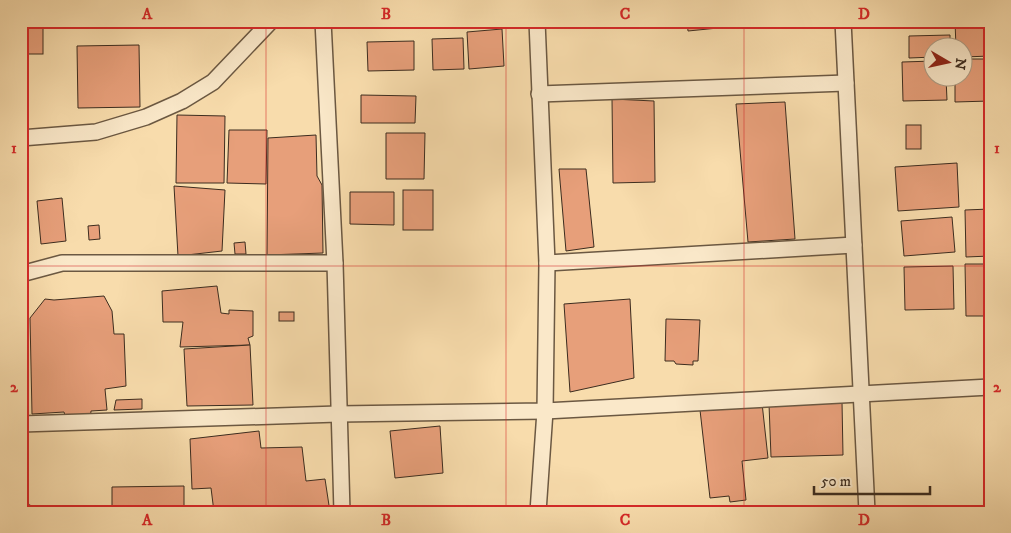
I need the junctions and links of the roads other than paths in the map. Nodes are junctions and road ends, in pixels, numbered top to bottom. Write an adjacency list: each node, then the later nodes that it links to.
1 (271, 21): 7 (street)
2 (323, 21): 9 (street)
3 (536, 21): 6 (street)
4 (843, 21): 5 (street)
5 (846, 83): 6 (street); 8 (street)
6 (539, 94): 10 (street)
7 (21, 138)
8 (854, 245): 10 (street); 13 (street)
9 (335, 263): 11 (street); 15 (street)
10 (547, 263): 14 (street)
11 (21, 274)
12 (990, 387): 13 (street)
13 (861, 394): 14 (street); 21 (street)
14 (545, 412): 15 (street); 20 (street)
15 (338, 414): 16 (street); 19 (street)
16 (21, 424)
17 (21, 509): 18 (street)
18 (25, 512)
19 (342, 512)
20 (538, 512)
21 (867, 512)

